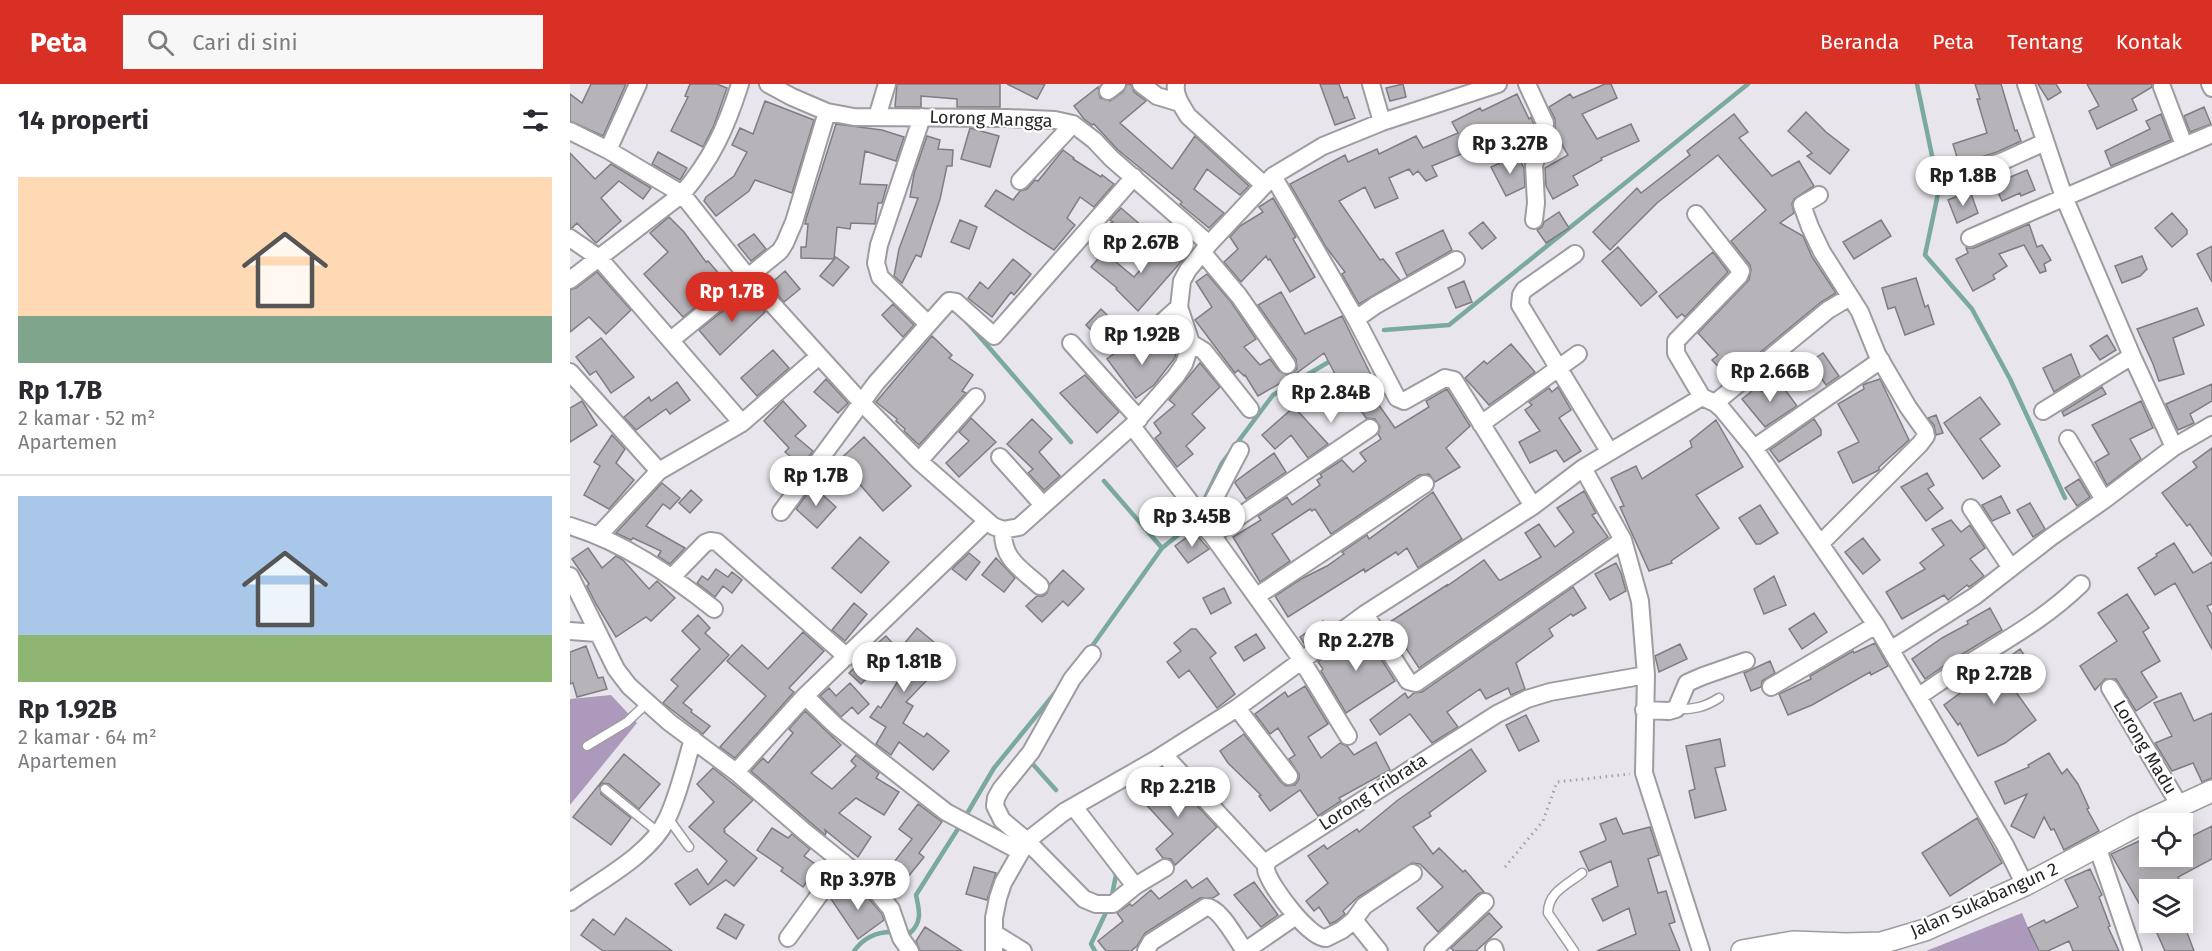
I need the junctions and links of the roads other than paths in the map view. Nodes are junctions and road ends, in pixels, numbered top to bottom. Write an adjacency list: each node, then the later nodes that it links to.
1 (638, 84): 22 (street)
2 (740, 84): 27 (street)
3 (768, 84): 13 (street, Lorong Mangga)
4 (887, 84): 14 (street)
5 (1141, 84): 12 (street)
6 (1176, 84): 12 (street)
7 (1371, 84): 16 (street)
8 (1498, 84): 16 (street)
9 (1527, 84): 31 (street)
10 (2026, 84): 20 (street)
11 (2162, 87): 21 (street)
12 (1180, 103): 24 (street)
13 (827, 112): 14 (street, Lorong Mangga); 38 (street)
14 (876, 117): 15 (street, Lorong Mangga)
15 (922, 117): 17 (street, Lorong Mangga); 43 (street)
16 (1382, 122): 24 (street)
17 (1073, 124): 23 (street, Lorong Mangga); 26 (street)
18 (570, 131): 22 (street)
19 (2212, 134): 21 (street)
20 (2045, 142): 25 (street); 29 (street)
21 (2184, 145): 29 (street)
22 (608, 150): 27 (street)
23 (1134, 177): 34 (street, Lorong Mangga); 43 (street)
24 (1268, 180): 34 (street); 42 (street)
25 (1942, 180)
26 (1020, 182)
27 (682, 194): 36 (street); 38 (street)
28 (1819, 195): 40 (street)
29 (2064, 197): 33 (street); 50 (street)
30 (1696, 214): 56 (street)
31 (1534, 220)
32 (570, 238): 36 (street)
33 (1970, 238)
34 (1206, 249): 41 (street); 52 (street, Lorong Mangga)
35 (1575, 254): 53 (street)
36 (599, 258): 39 (street); 44 (street)
37 (1456, 260): 42 (street)
38 (747, 276): 44 (street); 49 (street)
39 (570, 280)
40 (1850, 297): 51 (street); 56 (street)
41 (1179, 307): 46 (street); 47 (street)
42 (1356, 319): 62 (street)
43 (928, 324): 57 (street)
44 (671, 340): 60 (street)
45 (1071, 343): 61 (street)
46 (1191, 343): 58 (street); 61 (street)
47 (1137, 345)
48 (1578, 354): 53 (street)
49 (819, 356): 57 (street); 60 (street)
50 (2132, 356): 59 (street); 66 (street)
51 (1881, 360): 67 (street); 86 (street)
52 (1287, 365)
53 (1558, 369): 62 (street); 69 (street)
54 (570, 372): 73 (street)
55 (976, 397): 71 (street)
56 (1708, 400): 67 (street); 69 (street)
57 (862, 403): 71 (street); 79 (street)
58 (1250, 409)
59 (2043, 411)
60 (742, 423): 73 (street)
61 (1136, 423): 76 (street); 83 (street)
62 (1480, 424): 77 (street)
63 (2212, 425): 66 (street)
64 (1371, 428): 83 (street)
65 (2068, 439): 75 (street)
66 (2174, 447): 75 (street)
67 (1754, 448): 86 (street)
68 (1240, 450): 83 (street)
69 (1609, 451): 72 (street)
70 (1000, 457): 76 (street)
71 (919, 461): 80 (street)
72 (1583, 468): 77 (street); 85 (street)
73 (659, 471): 84 (street)
74 (1425, 484): 92 (street)
75 (2104, 500): 87 (street)
76 (1042, 506): 82 (street)
77 (1533, 506): 94 (street)
78 (1971, 508): 87 (street)
79 (781, 512)
80 (987, 521): 82 (street); 100 (street)
81 (570, 526): 84 (street)
82 (1003, 530): 91 (street)
83 (1207, 530): 92 (street)
84 (599, 535): 89 (street)
85 (1623, 540): 94 (street); 103 (street)
86 (1820, 544): 95 (street)
87 (2011, 568): 98 (street)
88 (570, 576): 97 (street)
89 (672, 577): 93 (street); 100 (street)
90 (2081, 584): 107 (street)
91 (1040, 586)
92 (1257, 597): 101 (street)
93 (714, 609)
94 (1365, 614): 101 (street)
95 (1876, 625): 98 (street); 104 (street)
96 (570, 632): 97 (street)
97 (597, 633): 109 (street)
98 (1892, 649): 107 (street)
99 (1092, 654): 124 (street)
100 (847, 657): 106 (street)
101 (1301, 659): 110 (street); 113 (street)
102 (1746, 662): 111 (street)
103 (1646, 675): 112 (street); 128 (street, Lorong Tribrata)
104 (1771, 687)
105 (2110, 688): 121 (street, Lorong Madu)
106 (806, 696): 117 (street); 124 (street)
107 (1919, 696): 132 (street)
108 (1719, 698): 111 (lane)
109 (647, 703): 114 (street); 115 (lane)
110 (1237, 708): 116 (street); 118 (street)
111 (1676, 709): 112 (street)
112 (1644, 710): 149 (street)
113 (1348, 736)
114 (693, 739): 117 (street); 123 (street)
115 (587, 746)
116 (1164, 755): 122 (street); 128 (street)
117 (736, 772): 127 (street)
118 (1289, 776)
119 (605, 789): 123 (lane)
120 (2212, 790): 121 (street, Jalan Sukabangun 2)
121 (2180, 806): 125 (street, Jalan Sukabangun 2)
122 (1074, 807): 124 (street); 133 (street)
123 (663, 826): 126 (lane); 134 (street)
124 (1024, 846): 133 (street); 138 (street)
125 (2097, 846): 132 (street, Jalan Sukabangun 2); 151 (street)
126 (689, 847)
127 (843, 862): 139 (street); 140 (street)
128 (1266, 865): 136 (street)
129 (1165, 868): 133 (street)
130 (1413, 873): 137 (street)
131 (1582, 873): 148 (lane)
132 (2025, 885): 141 (street, Jalan Sukabangun 2)
133 (1135, 886)
134 (570, 902)
135 (1485, 902): 147 (street)
136 (1296, 916): 137 (street); 145 (street)
137 (1354, 920): 146 (street)
138 (994, 933): 142 (street); 143 (street)
139 (788, 938)
140 (903, 938)
141 (1794, 946): 150 (street, Jalan Sukabangun 2)
142 (994, 951)
143 (1023, 951)
144 (1146, 951): 145 (street)
145 (1245, 951)
146 (1379, 951)
147 (1433, 951)
148 (1574, 951)
149 (1701, 951)
150 (1742, 951)
151 (2133, 951)

